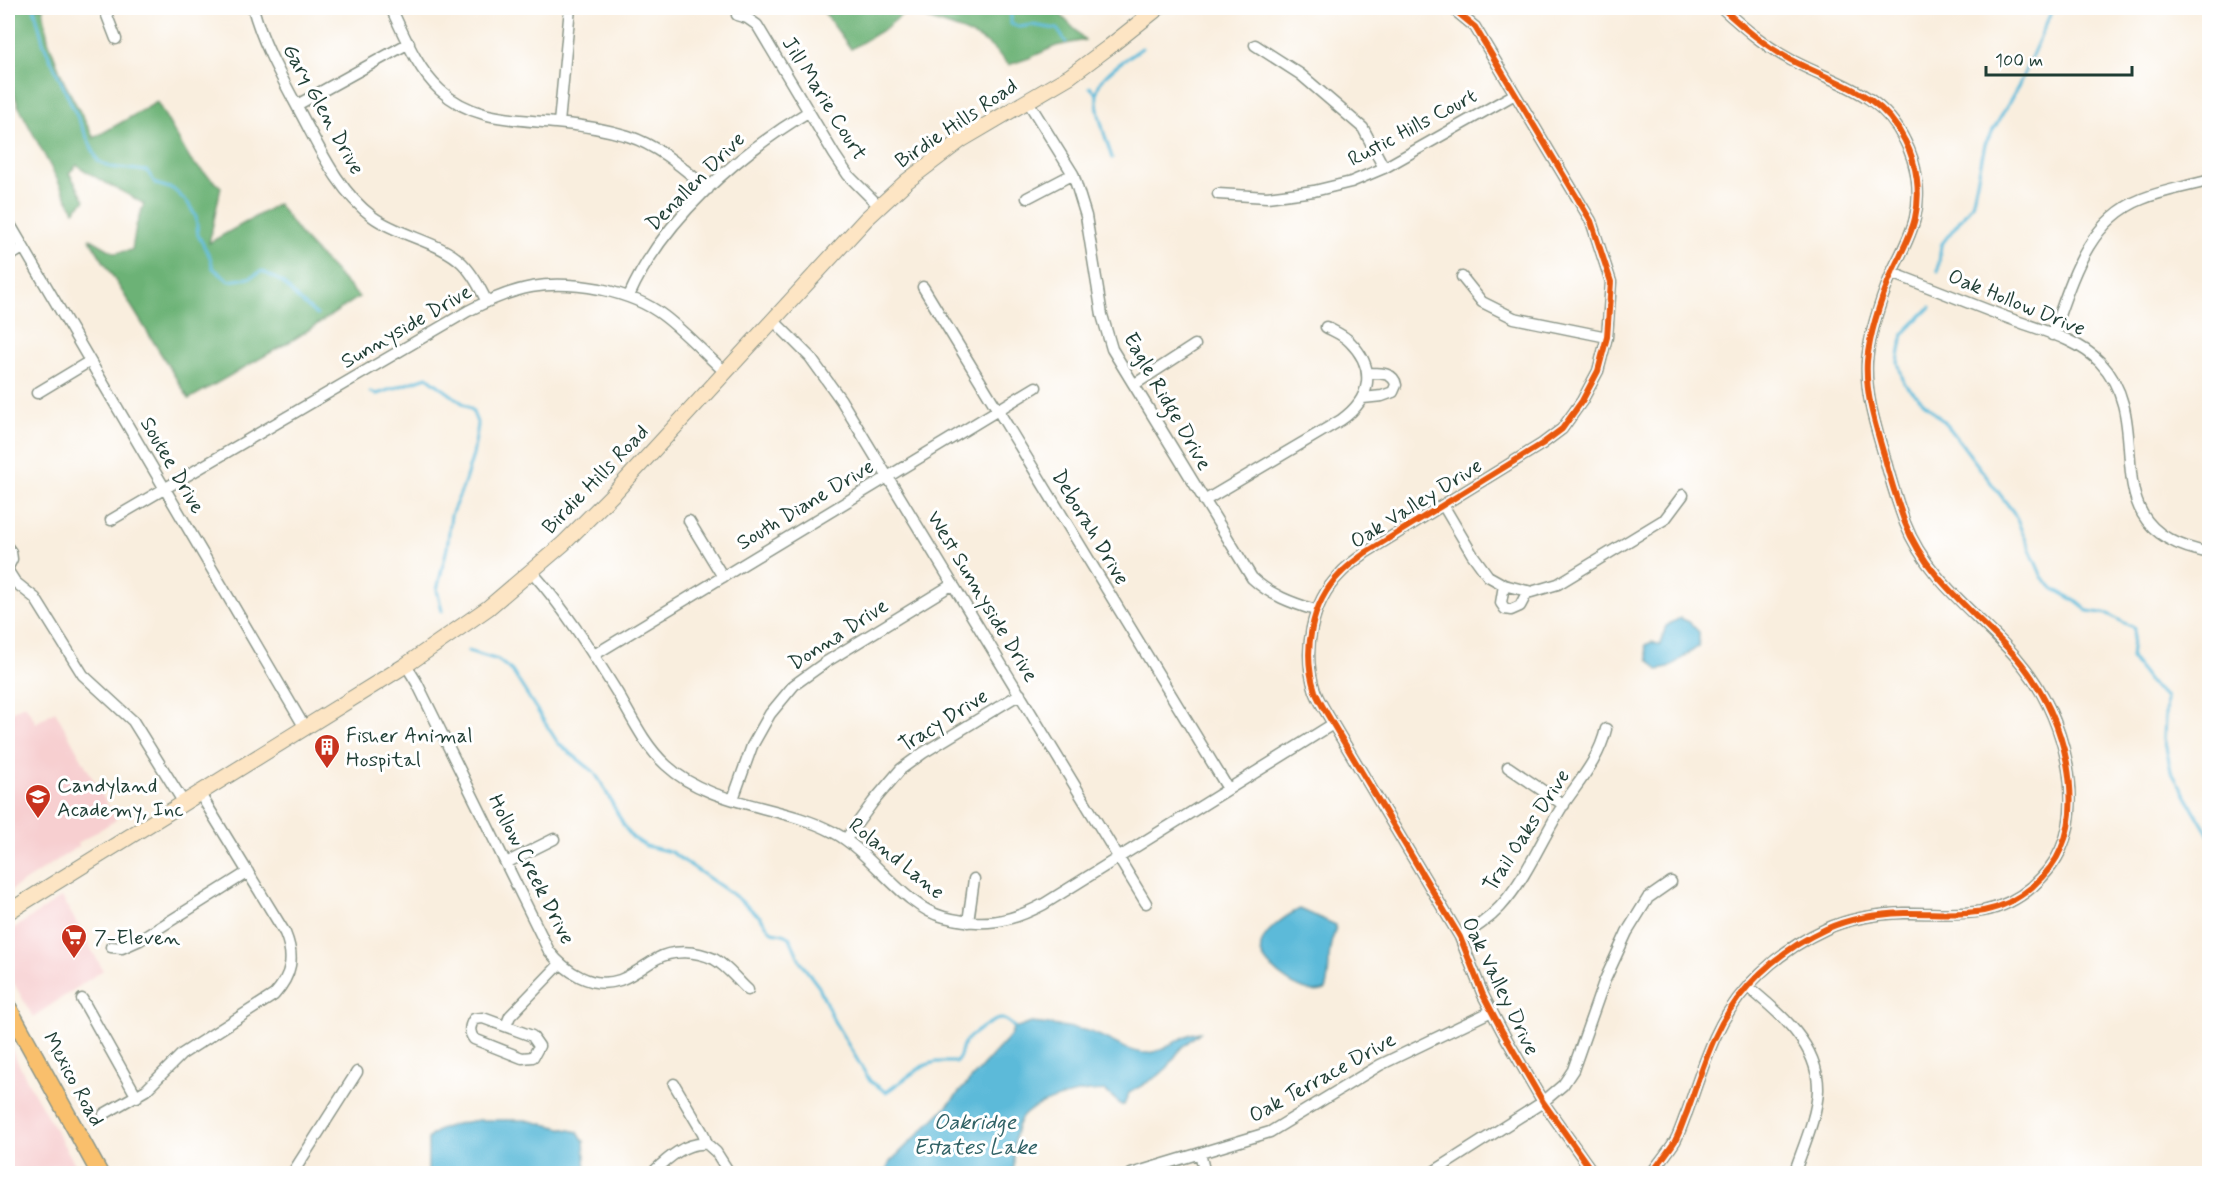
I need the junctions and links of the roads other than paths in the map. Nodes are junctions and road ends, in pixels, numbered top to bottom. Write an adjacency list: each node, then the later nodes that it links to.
1 (104, 8): 9 (street)
2 (253, 8): 14 (street, Gary Glen Drive)
3 (391, 8): 10 (street)
4 (570, 8): 16 (street)
5 (1452, 8): 12 (street, Oak Valley Drive)
6 (1722, 8): 27 (street)
7 (1147, 11): 13 (main road, Birdie Hills Road)
8 (737, 15): 15 (street, Jill Marie Court)
9 (116, 39)
10 (409, 44): 14 (street); 16 (street)
11 (1255, 45): 17 (street)
12 (1515, 94): 17 (street, Rustic Hills Court); 35 (street, Oak Valley Drive)
13 (1027, 100): 18 (street, Eagle Ridge Drive); 23 (main road, Birdie Hills Road)
14 (297, 105): 31 (street, Gary Glen Drive)
15 (808, 112): 20 (street, Denallen Drive); 23 (street, Jill Marie Court)
16 (559, 123): 20 (street)
17 (1384, 168): 21 (street, Rustic Hills Court)
18 (1072, 174): 22 (street); 40 (street, Eagle Ridge Drive)
19 (2210, 180): 34 (street)
20 (708, 189): 30 (street, Denallen Drive)
21 (1218, 194)
22 (1027, 198)
23 (879, 206): 32 (main road, Birdie Hills Road)
24 (8, 221): 25 (street, Soutee Drive)
25 (23, 248): 26 (street); 37 (street, Soutee Drive)
26 (8, 258)
27 (1892, 273): 34 (street, Oak Hollow Drive); 86 (street)
28 (1462, 277): 35 (street)
29 (923, 286): 44 (street, Deborah Drive)
30 (629, 296): 31 (street, Sunnyside Drive); 38 (street, Sunnyside Drive)
31 (487, 302): 46 (street, Sunnyside Drive)
32 (773, 320): 38 (main road, Birdie Hills Road); 45 (street, West Sunnyside Drive)
33 (1326, 327): 39 (street)
34 (2052, 334): 53 (street, Oak Hollow Drive)
35 (1607, 337): 49 (street, Oak Valley Drive)
36 (1195, 345): 40 (street)
37 (90, 361): 42 (street); 46 (street, Soutee Drive)
38 (725, 372): 55 (main road, Birdie Hills Road)
39 (1368, 373): 43 (street); 43 (street)
40 (1135, 384): 48 (street, Eagle Ridge Drive)
41 (1036, 387): 44 (street, South Diane Drive)
42 (37, 393)
43 (1363, 398): 48 (street)
44 (998, 410): 45 (street, South Diane Drive); 68 (street, Deborah Drive)
45 (888, 477): 56 (street, South Diane Drive); 57 (street, West Sunnyside Drive)
46 (164, 488): 50 (street, Sunnyside Drive); 65 (street, Soutee Drive)
47 (1683, 495): 59 (street)
48 (1204, 501): 60 (street, Eagle Ridge Drive)
49 (1443, 505): 58 (street); 60 (street, Oak Valley Drive)
50 (111, 520)
51 (689, 521): 56 (street)
52 (8, 548): 54 (street)
53 (2210, 552)
54 (8, 569): 71 (street)
55 (532, 572): 61 (street, Roland Lane); 62 (main road, Birdie Hills Road)
56 (723, 577): 61 (street, South Diane Drive)
57 (953, 584): 63 (street, West Sunnyside Drive); 70 (street, Donna Drive)
58 (1503, 585): 59 (street); 59 (street)
59 (1528, 591)
60 (1316, 610): 64 (street, Oak Valley Drive)
61 (594, 655): 70 (street, Roland Lane)
62 (406, 665): 65 (main road, Birdie Hills Road); 76 (street, Hollow Creek Drive)
63 (1020, 694): 74 (street, Tracy Drive); 75 (street, West Sunnyside Drive)
64 (1332, 724): 68 (street, Roland Lane); 83 (street, Oak Valley Drive)
65 (305, 728): 69 (main road, Birdie Hills Road)
66 (1606, 729): 72 (street, Trail Oaks Drive)
67 (1508, 767): 72 (street)
68 (1227, 788): 75 (street, Roland Lane)
69 (200, 794): 71 (main road, Birdie Hills Road); 77 (street)
70 (733, 799): 74 (street, Roland Lane)
71 (184, 803): 81 (main road, Birdie Hills Road)
72 (1564, 805): 83 (street, Trail Oaks Drive)
73 (554, 839): 76 (street)
74 (846, 839): 82 (street, Roland Lane)
75 (1119, 856): 80 (street, West Sunnyside Drive); 82 (street, Roland Lane)
76 (506, 863): 85 (street, Hollow Creek Drive)
77 (248, 872): 84 (street); 94 (street)
78 (974, 879): 82 (street)
79 (1671, 882): 95 (street)
80 (1146, 903)
81 (8, 912)
82 (968, 922)
83 (1460, 937): 90 (street, Oak Valley Drive)
84 (111, 947)
85 (560, 964): 87 (street, Hollow Creek Drive); 91 (street)
86 (1748, 987): 107 (street); 108 (street)
87 (748, 990)
88 (82, 999): 94 (street)
89 (8, 1007): 99 (main road, Mexico Road)
90 (1492, 1011): 95 (street, Oak Valley Drive); 98 (street, Oak Terrace Drive)
91 (506, 1026): 91 (street)
92 (357, 1072): 100 (street)
93 (674, 1084): 97 (street)
94 (137, 1097): 96 (street)
95 (1543, 1102): 105 (street); 106 (street, Oak Valley Drive)
96 (104, 1114)
97 (707, 1144): 101 (street); 102 (street)
98 (1200, 1153): 103 (street, Oak Terrace Drive); 104 (street)
99 (100, 1173)
100 (292, 1173)
101 (651, 1173)
102 (730, 1173)
103 (1131, 1173)
104 (1206, 1173)
105 (1430, 1173)
106 (1594, 1173)
107 (1652, 1173)
108 (1794, 1173)

